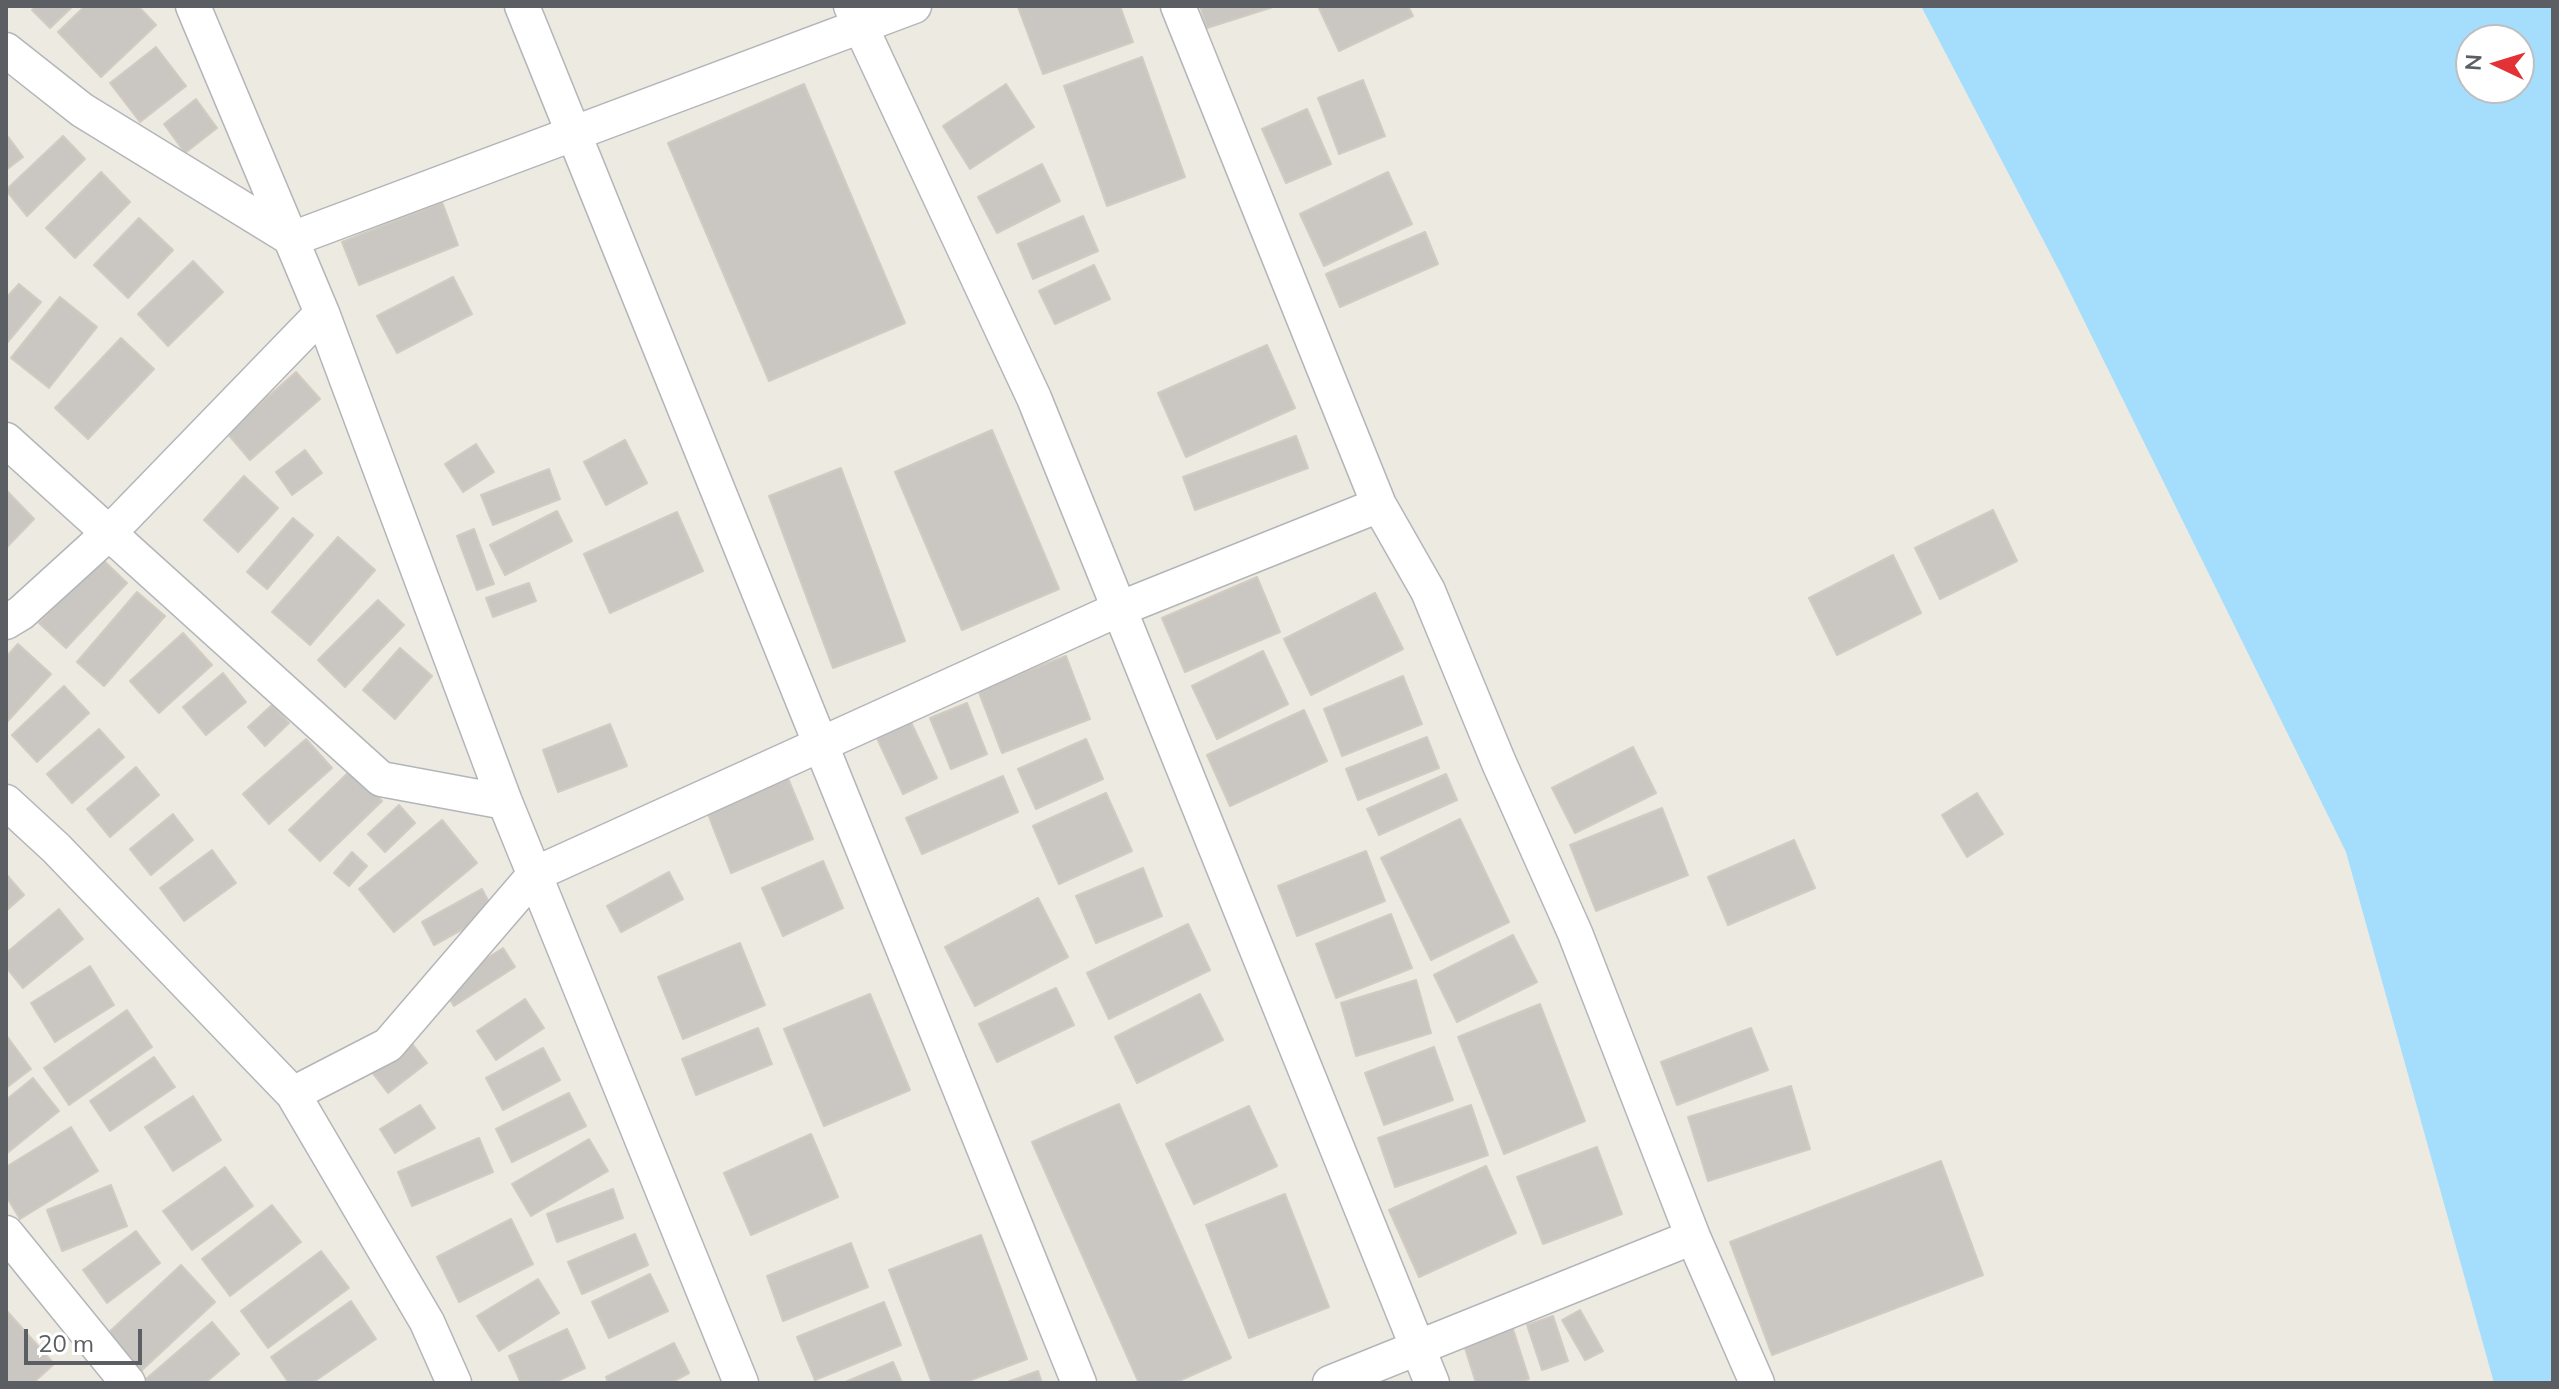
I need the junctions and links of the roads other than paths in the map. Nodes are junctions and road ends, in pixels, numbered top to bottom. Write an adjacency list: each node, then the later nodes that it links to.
1 (193, 6): 8 (street)
2 (522, 6): 7 (street)
3 (914, 6): 5 (street)
4 (1178, 6): 11 (street)
5 (856, 16): 7 (street); 13 (street)
6 (6, 50): 8 (street)
7 (574, 133): 8 (street); 15 (street)
8 (292, 239): 9 (street)
9 (322, 313): 12 (street); 17 (street)
10 (6, 440): 12 (street)
11 (1379, 505): 13 (street); 21 (street)
12 (109, 533): 14 (street); 17 (street)
13 (1119, 609): 15 (street); 22 (street)
14 (6, 622)
15 (820, 745): 18 (street); 26 (street)
16 (6, 802): 19 (street)
17 (505, 802): 18 (street)
18 (535, 874): 19 (street); 25 (street)
19 (293, 1094): 24 (street)
20 (6, 1233): 23 (street)
21 (1693, 1237): 22 (street); 29 (street)
22 (1417, 1347): 27 (street); 28 (street)
23 (128, 1383)
24 (454, 1383)
25 (741, 1383)
26 (1079, 1383)
27 (1330, 1383)
28 (1432, 1383)
29 (1757, 1383)

